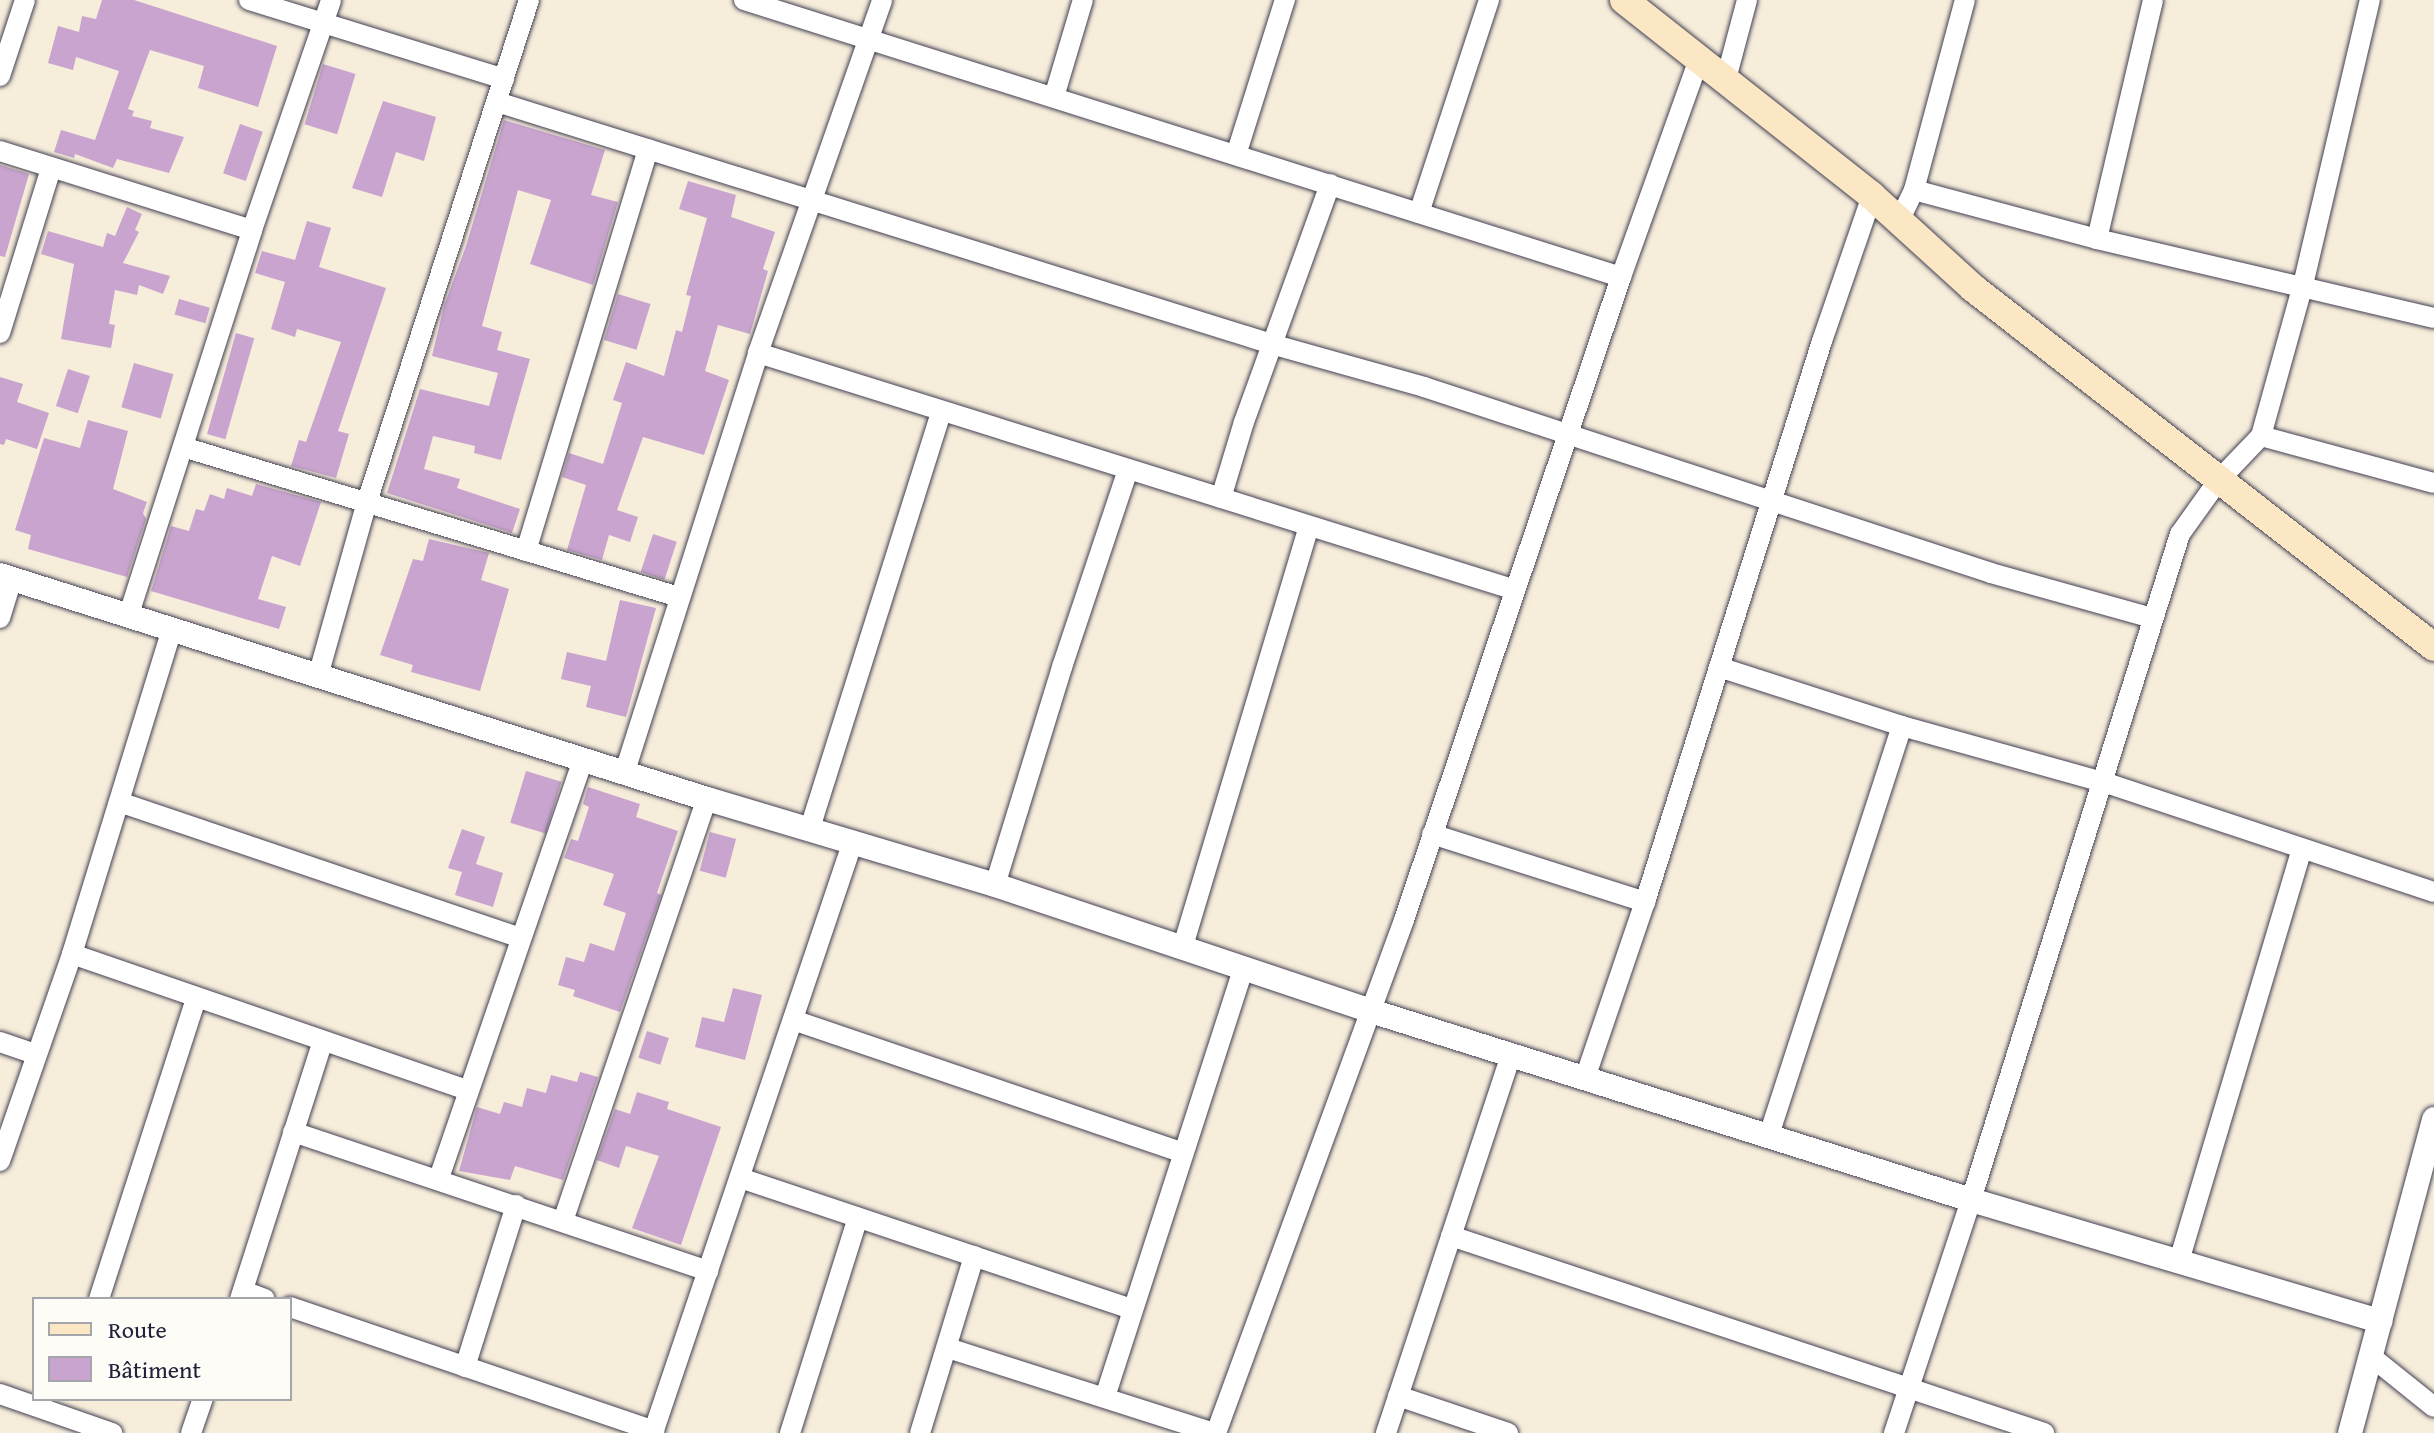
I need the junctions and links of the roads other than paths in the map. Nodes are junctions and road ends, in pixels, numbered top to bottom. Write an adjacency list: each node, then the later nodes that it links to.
1 (25, 0): 18 (street)
2 (249, 0): 15 (street)
3 (331, 0): 15 (street)
4 (529, 0): 19 (street)
5 (744, 0): 16 (street)
6 (882, 0): 16 (street)
7 (1083, 0): 21 (street)
8 (1285, 0): 25 (street)
9 (1489, 0): 31 (street)
10 (1624, 0): 17 (main road)
11 (1747, 0): 20 (street)
12 (1965, 0): 28 (street)
13 (2153, 0): 34 (street)
14 (2370, 0): 36 (street)
15 (323, 24): 19 (street); 33 (street)
16 (870, 38): 21 (street); 30 (street)
17 (1699, 59): 20 (main road); 35 (street)
18 (0, 76)
19 (504, 79): 22 (street)
20 (1726, 79): 29 (main road)
21 (1054, 97): 25 (street)
22 (497, 102): 23 (street); 50 (street)
23 (648, 149): 30 (street); 52 (street)
24 (0, 151): 26 (street)
25 (1236, 155): 27 (street)
26 (51, 168): 33 (street); 38 (street)
27 (1330, 184): 31 (street); 39 (street)
28 (1914, 190): 32 (street); 34 (street)
29 (1872, 196): 32 (main road); 49 (street)
30 (812, 198): 39 (street); 40 (street)
31 (1419, 213): 35 (street)
32 (1899, 221): 46 (main road)
33 (252, 230): 44 (street)
34 (2097, 239): 36 (street)
35 (1621, 277): 42 (street)
36 (2303, 285): 37 (street); 43 (street)
37 (2434, 318)
38 (0, 333)
39 (1275, 345): 42 (street); 48 (street)
40 (758, 353): 41 (street); 55 (street)
41 (941, 412): 45 (street); 69 (street)
42 (1568, 435): 49 (street); 54 (street)
43 (2261, 436): 46 (street); 47 (street)
44 (183, 447): 50 (street); 56 (street)
45 (1128, 470): 48 (street); 73 (street)
46 (2218, 481): 58 (street); 60 (main road)
47 (2434, 483)
48 (1221, 498): 51 (street)
49 (1770, 502): 58 (street); 61 (street)
50 (366, 505): 52 (street); 62 (street)
51 (1309, 527): 54 (street); 77 (street)
52 (526, 551): 55 (street)
53 (6, 577): 56 (street); 57 (street)
54 (1515, 590): 70 (street)
55 (679, 597): 65 (street)
56 (129, 614): 59 (street)
57 (0, 618)
58 (2152, 618): 66 (street)
59 (172, 629): 62 (street); 68 (street)
60 (2434, 647)
61 (1719, 667): 63 (street); 75 (street)
62 (318, 676): 64 (street)
63 (1902, 726): 66 (street); 91 (street)
64 (583, 760): 65 (street); 76 (street)
65 (625, 771): 67 (street)
66 (2103, 782): 72 (street); 96 (street)
67 (707, 799): 69 (street); 99 (street)
68 (119, 802): 76 (street); 78 (street)
69 (810, 828): 71 (street)
70 (1432, 834): 75 (street); 81 (street)
71 (853, 841): 73 (street); 82 (street)
72 (2302, 849): 74 (street); 102 (street)
73 (995, 885): 77 (street)
74 (2434, 892)
75 (1645, 902): 87 (street)
76 (521, 938): 88 (street)
77 (1183, 946): 79 (street)
78 (72, 954): 80 (street); 85 (street)
79 (1244, 967): 81 (street); 92 (street)
80 (196, 998): 83 (street); 105 (street)
81 (1371, 1011): 86 (street); 126 (street)
82 (793, 1020): 92 (street); 95 (street)
83 (323, 1041): 88 (street); 90 (street)
84 (0, 1042): 85 (street)
85 (35, 1054): 93 (street)
86 (1511, 1055): 87 (street); 100 (street)
87 (1585, 1078): 91 (street)
88 (468, 1090): 94 (street)
89 (2434, 1121): 108 (street)
90 (293, 1132): 94 (street); 104 (street)
91 (1769, 1135): 96 (street)
92 (1183, 1153): 107 (street)
93 (0, 1161)
94 (439, 1178): 97 (street)
95 (740, 1178): 98 (street); 103 (street)
96 (1971, 1200): 102 (street); 112 (street)
97 (516, 1205): 99 (street); 111 (street)
98 (858, 1217): 101 (street); 124 (street)
99 (563, 1221): 103 (street)
100 (1451, 1236): 112 (street); 114 (street)
101 (974, 1256): 107 (street); 109 (street)
102 (2179, 1261): 108 (street)
103 (708, 1271): 121 (street)
104 (241, 1295)
105 (100, 1297)
106 (292, 1308): 111 (street)
107 (1132, 1309): 115 (street)
108 (2380, 1321): 110 (street)
109 (948, 1348): 115 (street); 125 (street)
110 (2373, 1358): 119 (street); 131 (street)
111 (465, 1367): 121 (street)
112 (1909, 1389): 129 (street); 130 (street)
113 (0, 1394): 116 (street)
114 (1398, 1396): 127 (street); 128 (street)
115 (1105, 1397): 126 (street)
116 (32, 1401)
117 (33, 1401): 120 (street)
118 (202, 1401): 123 (street)
119 (2434, 1407)
120 (66, 1408): 122 (street)
121 (654, 1432)
122 (112, 1433)
123 (191, 1433)
124 (790, 1433)
125 (920, 1433)
126 (1216, 1433)
127 (1386, 1433)
128 (1508, 1433)
129 (1894, 1433)
130 (2044, 1433)
131 (2350, 1433)

